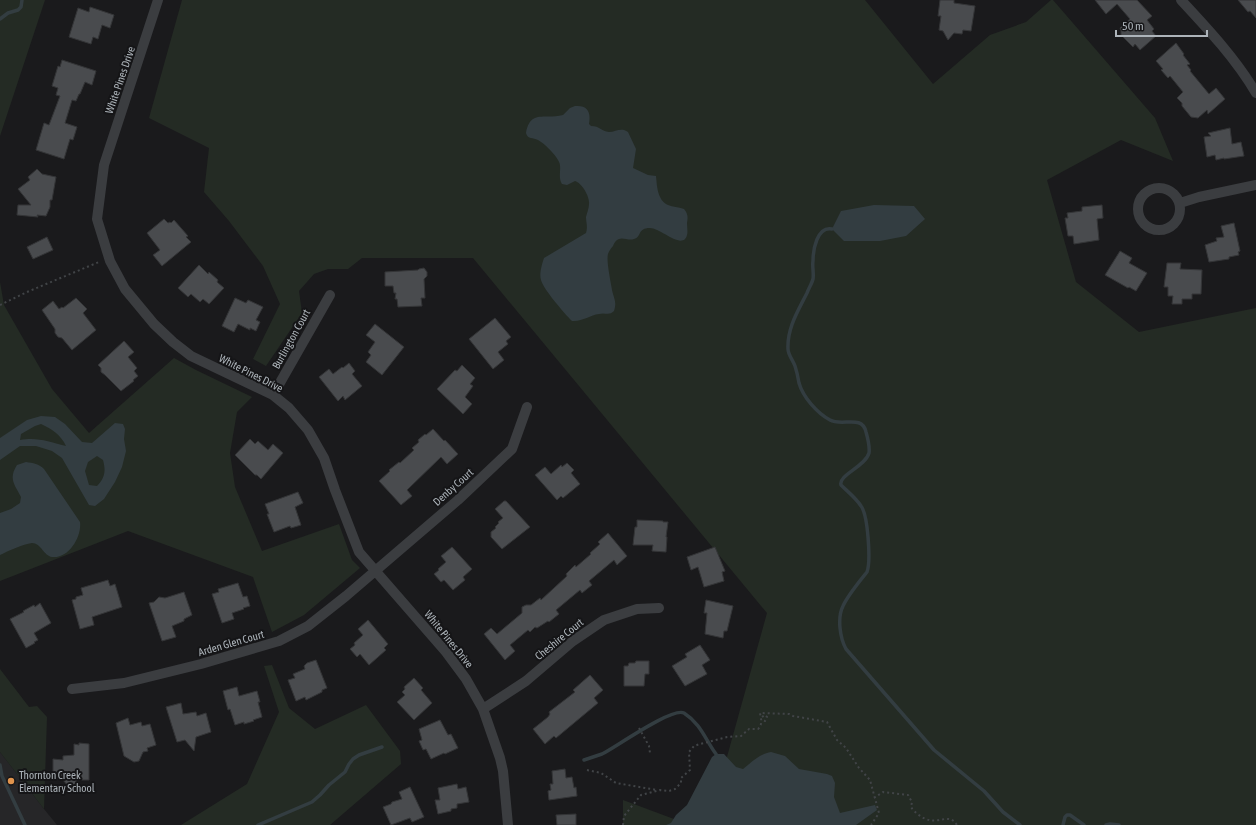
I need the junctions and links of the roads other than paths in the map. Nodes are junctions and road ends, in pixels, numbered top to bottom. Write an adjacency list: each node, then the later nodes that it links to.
1 (158, 0): 7 (street, White Pines Drive)
2 (1182, 0): 3 (street)
3 (1256, 93)
4 (1256, 185): 5 (street)
5 (1180, 203): 5 (street)
6 (330, 295): 7 (street, Burlington Court)
7 (274, 395): 9 (street, White Pines Drive)
8 (527, 407): 9 (street, Denby Court)
9 (376, 570): 11 (street, Arden Glen Court); 12 (street, White Pines Drive)
10 (659, 608): 12 (street, Cheshire Court)
11 (72, 689)
12 (483, 709): 13 (street, White Pines Drive)
13 (508, 825)

